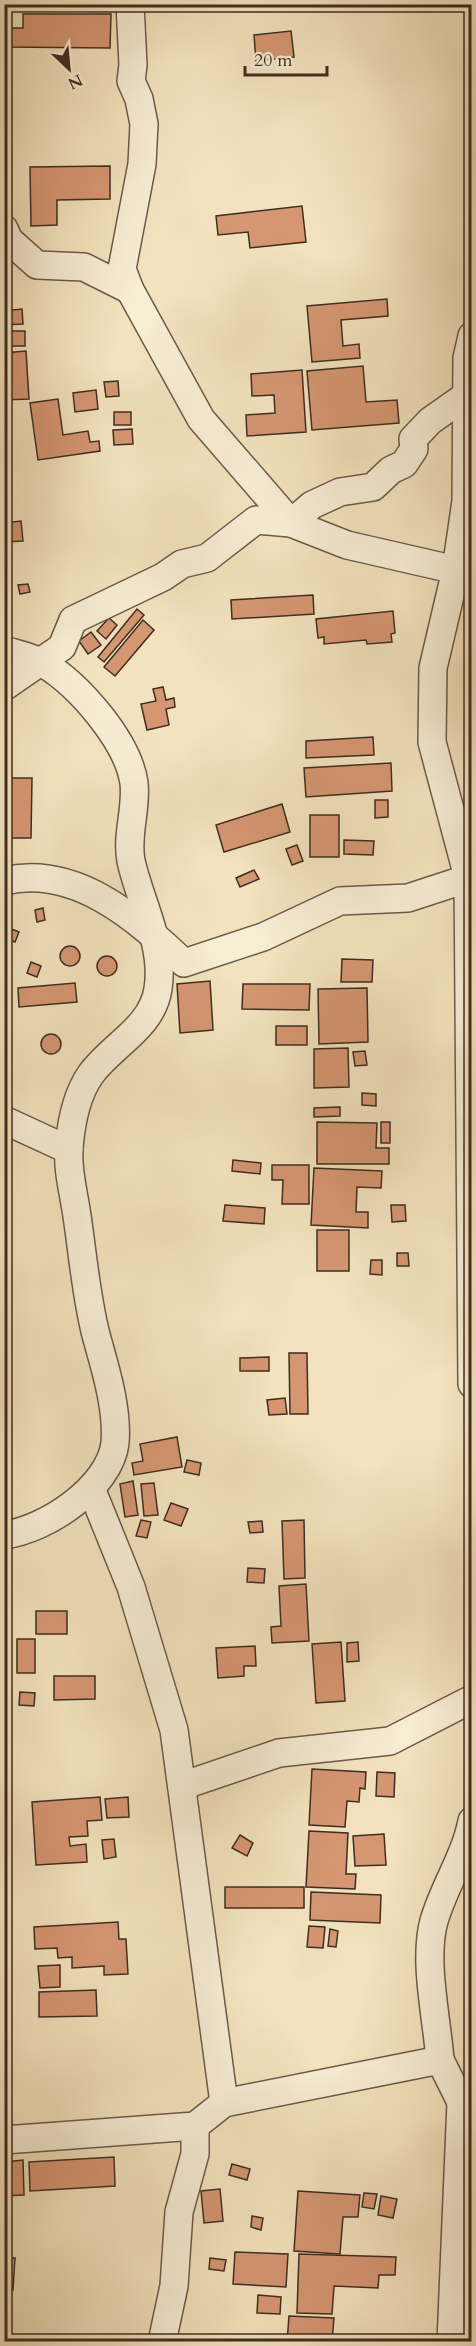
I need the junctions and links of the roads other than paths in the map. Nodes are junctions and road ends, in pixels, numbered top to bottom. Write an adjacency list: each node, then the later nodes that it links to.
1 (130, 4): 3 (street)
2 (4, 229): 3 (street)
3 (130, 290): 6 (street)
4 (471, 336): 5 (street)
5 (467, 395): 6 (street); 7 (street)
6 (291, 523): 7 (street); 9 (street)
7 (464, 574): 11 (street)
8 (4, 650): 9 (street)
9 (43, 662): 10 (street); 13 (street)
10 (4, 687)
11 (470, 877): 13 (street); 16 (street)
12 (4, 881): 13 (street)
13 (153, 934): 15 (street)
14 (4, 1120): 15 (street)
15 (69, 1150): 18 (street)
16 (470, 1174): 17 (street)
17 (471, 1384)
18 (91, 1488): 19 (street); 21 (street)
19 (4, 1535)
20 (471, 1699): 21 (street)
21 (182, 1786): 25 (street)
22 (471, 1821): 23 (street)
23 (440, 2060): 24 (street); 25 (street)
24 (466, 2102): 29 (street)
25 (224, 2103): 26 (street)
26 (195, 2126): 27 (street); 28 (street)
27 (4, 2140)
28 (162, 2342)
29 (451, 2342)

